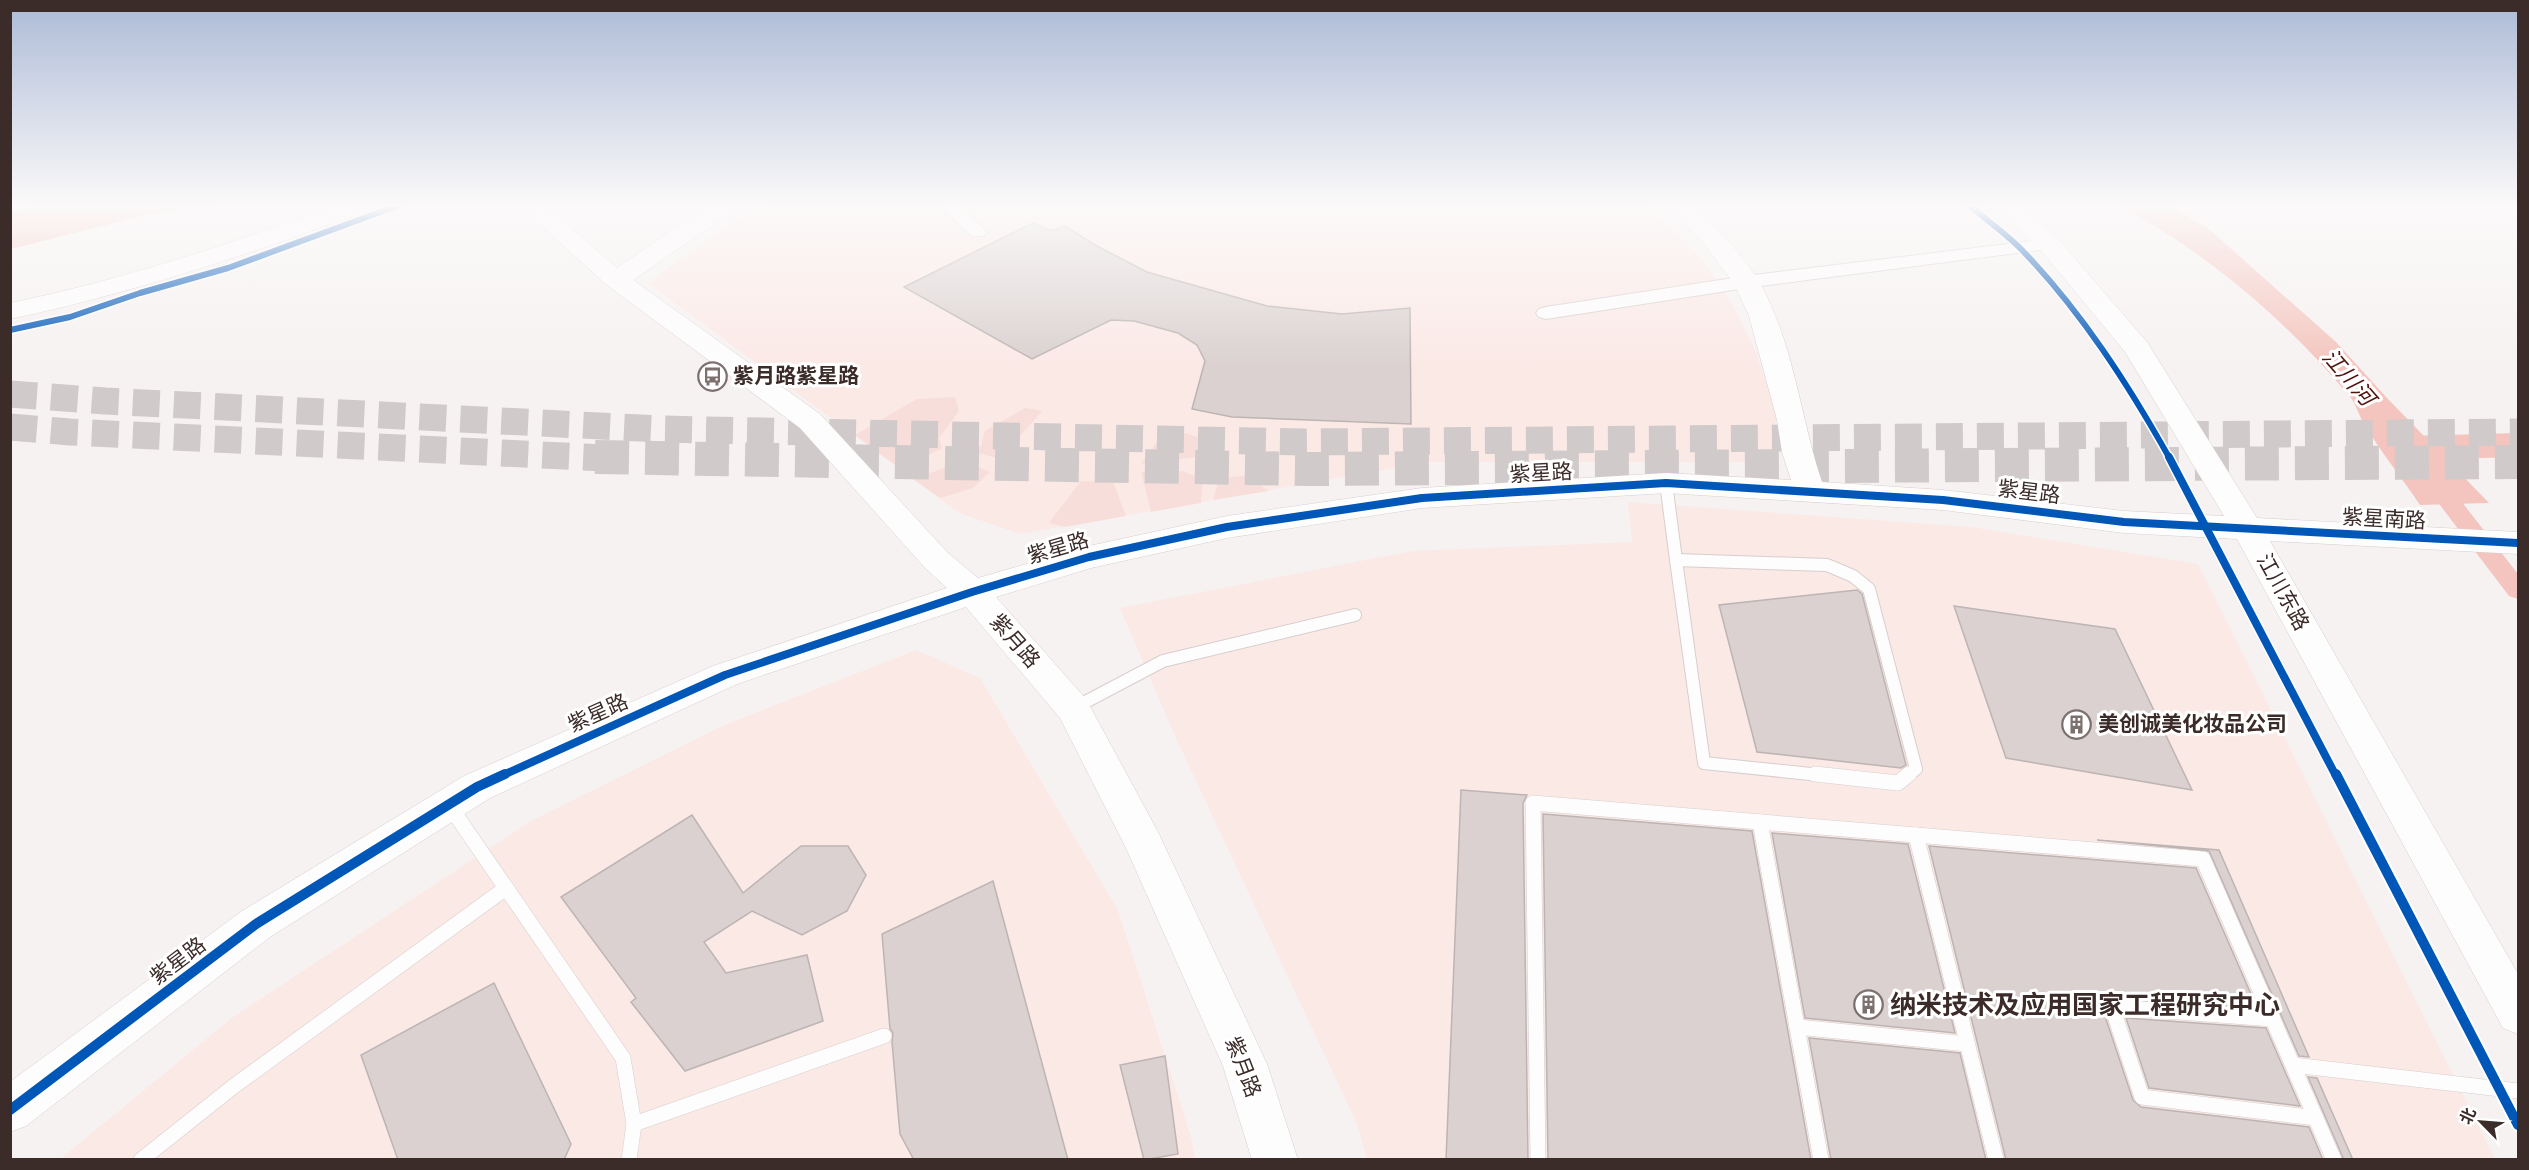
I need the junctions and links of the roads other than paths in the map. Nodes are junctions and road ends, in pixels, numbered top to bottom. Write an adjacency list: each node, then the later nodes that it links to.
1 (206, 259): 9 (street)
2 (592, 259): 7 (street, 紫月路)
3 (646, 259): 7 (street)
4 (1728, 259): 8 (street)
5 (1933, 259): 8 (street)
6 (2061, 259): 13 (street, 江川东路)
7 (616, 279): 16 (street, 紫月路)
8 (1746, 282): 10 (street); 12 (street)
9 (10, 311)
10 (1546, 313)
11 (1666, 483): 12 (street, 紫星路); 15 (lane); 16 (street, 紫星路)
12 (1810, 492): 13 (street, 紫星路)
13 (2248, 530): 14 (street, 紫星南路); 23 (street, 江川东路)
14 (2518, 543)
15 (1676, 560): 15 (lane)
16 (972, 592): 18 (street, 紫月路); 19 (street, 紫星路)
17 (1355, 615): 18 (lane)
18 (1073, 709): 35 (street, 紫月路)
19 (449, 805): 22 (lane); 30 (street, 紫星路)
20 (1760, 822): 21 (lane); 25 (lane); 36 (lane)
21 (1916, 835): 24 (lane); 27 (lane)
22 (506, 888): 32 (lane); 33 (lane)
23 (2518, 1014)
24 (2273, 1019): 28 (lane); 31 (lane)
25 (1797, 1028): 27 (lane); 37 (lane)
26 (884, 1036): 32 (lane)
27 (1968, 1044): 38 (lane)
28 (2293, 1065): 29 (lane); 31 (lane)
29 (2518, 1091)
30 (10, 1110)
31 (2316, 1118): 39 (lane)
32 (634, 1124): 34 (lane)
33 (141, 1160)
34 (629, 1160)
35 (1275, 1160)
36 (1538, 1160)
37 (1821, 1160)
38 (1996, 1160)
39 (2334, 1160)

